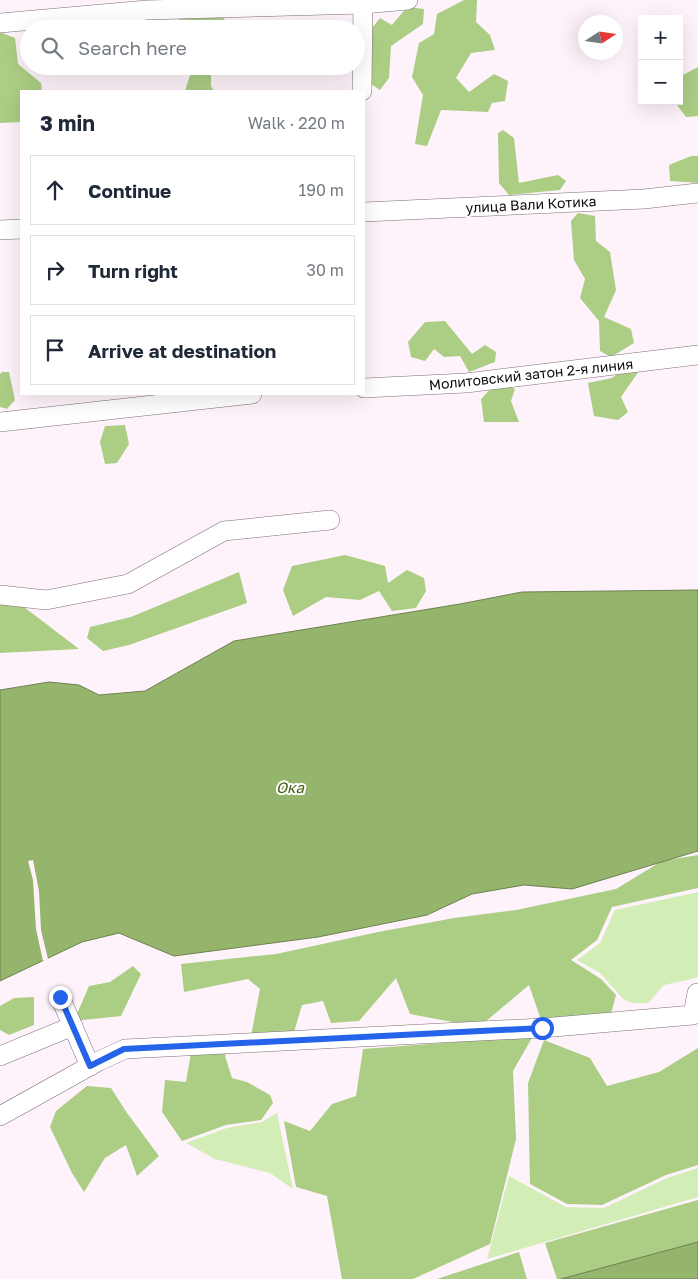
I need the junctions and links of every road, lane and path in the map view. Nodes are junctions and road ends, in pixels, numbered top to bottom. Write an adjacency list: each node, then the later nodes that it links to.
1 (408, 0): 2 (street)
2 (363, 4): 3 (street); 4 (street)
3 (34, 20)
4 (363, 20)
5 (20, 21): 6 (street)
6 (0, 23)
7 (362, 75): 8 (street)
8 (362, 90)
9 (698, 193): 10 (street, улица Вали Котика)
10 (365, 212)
11 (20, 229): 12 (street)
12 (0, 230)
13 (698, 355): 14 (street, Молитовский затон 2-я линия)
14 (365, 388)
15 (243, 395): 16 (street)
16 (0, 422)
17 (330, 520): 18 (street)
18 (0, 595)
19 (697, 993): 23 (street)
20 (60, 997): 21 (street)
21 (73, 1026): 22 (street); 23 (street)
22 (0, 1056)
23 (90, 1066): 24 (street)
24 (0, 1116)

